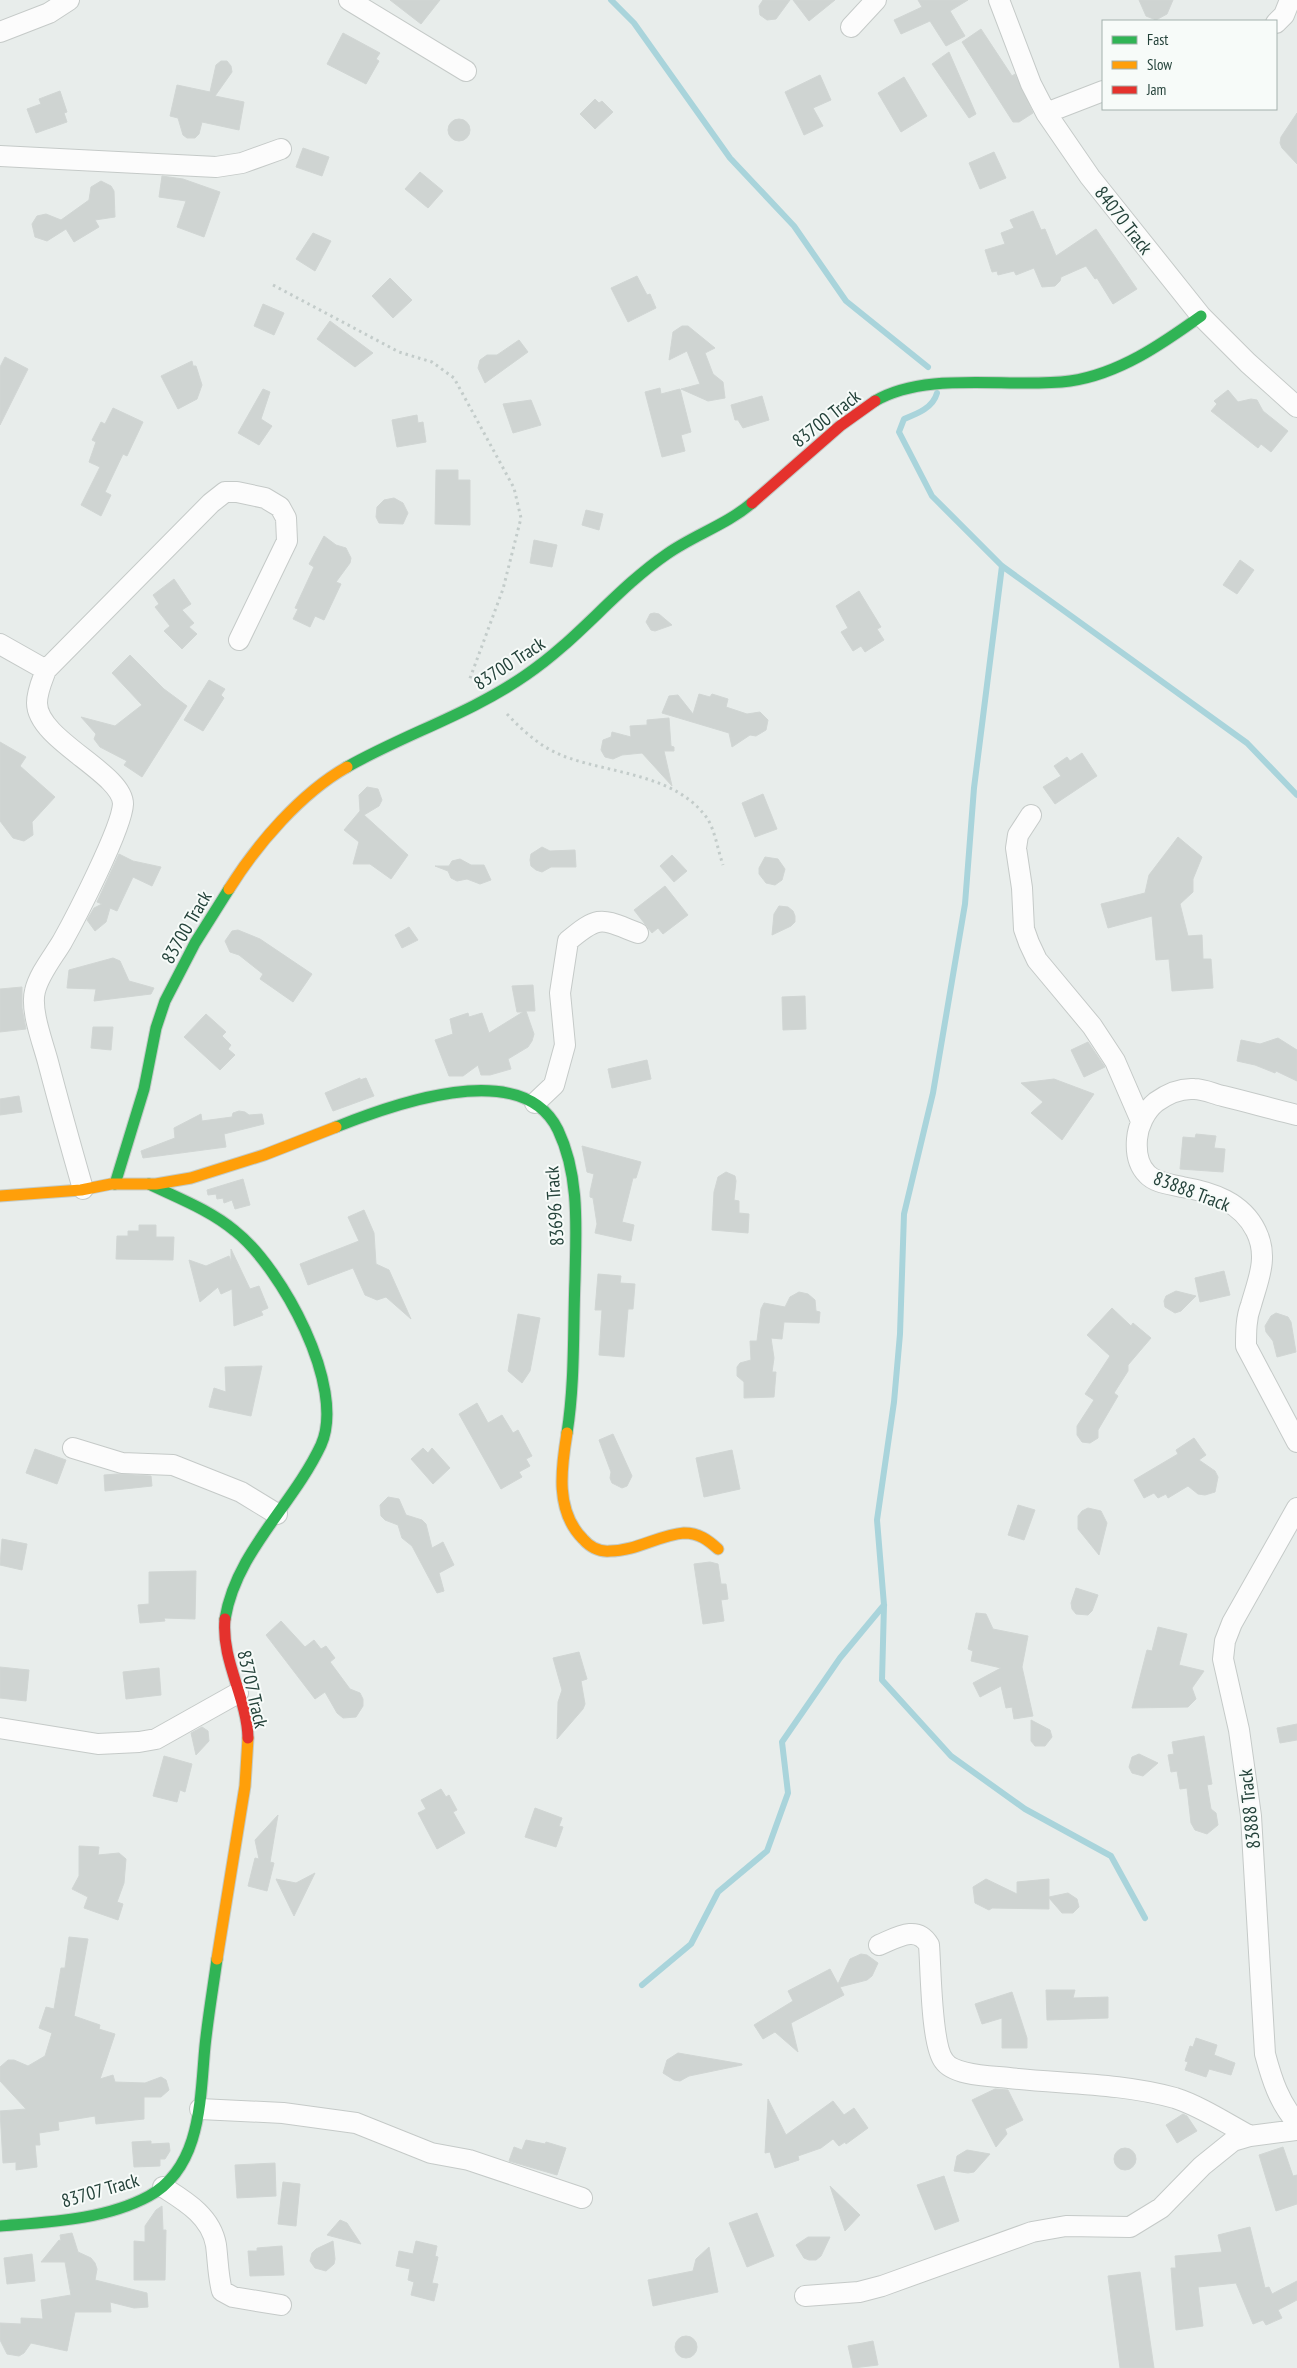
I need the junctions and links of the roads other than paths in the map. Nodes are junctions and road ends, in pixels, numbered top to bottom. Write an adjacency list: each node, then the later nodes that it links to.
1 (69, 0): 8 (street)
2 (349, 0): 9 (street)
3 (876, 0): 7 (street)
4 (999, 0): 11 (street, 84070 Track)
5 (1290, 0): 6 (street)
6 (1277, 22)
7 (851, 27)
8 (0, 32)
9 (466, 71)
10 (1102, 91): 11 (street)
11 (1046, 113): 14 (street, 84070 Track)
12 (281, 149): 13 (street)
13 (0, 156)
14 (1201, 316): 15 (street, 84070 Track); 24 (street, 83700 Track)
15 (1297, 406)
16 (239, 640): 18 (street)
17 (0, 644): 18 (street)
18 (46, 670): 26 (street)
19 (1031, 815): 23 (street)
20 (638, 933): 21 (street)
21 (535, 1104): 25 (street, 83696 Track); 32 (street, 83696 Track)
22 (1297, 1115): 23 (street)
23 (1141, 1121): 28 (street, 83888 Track)
24 (114, 1184): 25 (street, 83696 Track); 26 (street)
25 (149, 1184): 31 (street, 83707 Track)
26 (83, 1189): 27 (street)
27 (0, 1196)
28 (1297, 1442)
29 (74, 1448): 31 (street)
30 (1297, 1508): 37 (street, 83888 Track)
31 (277, 1514): 33 (street, 83707 Track)
32 (718, 1549)
33 (238, 1693): 34 (street); 36 (street, 83707 Track)
34 (0, 1728)
35 (879, 1945): 39 (street)
36 (200, 2109): 40 (street, 83707 Track); 41 (street)
37 (1297, 2123)
38 (1297, 2130): 39 (street)
39 (1250, 2136): 43 (street)
40 (163, 2186): 42 (street, 83707 Track); 44 (street)
41 (582, 2198)
42 (0, 2226)
43 (805, 2296)
44 (281, 2305)

